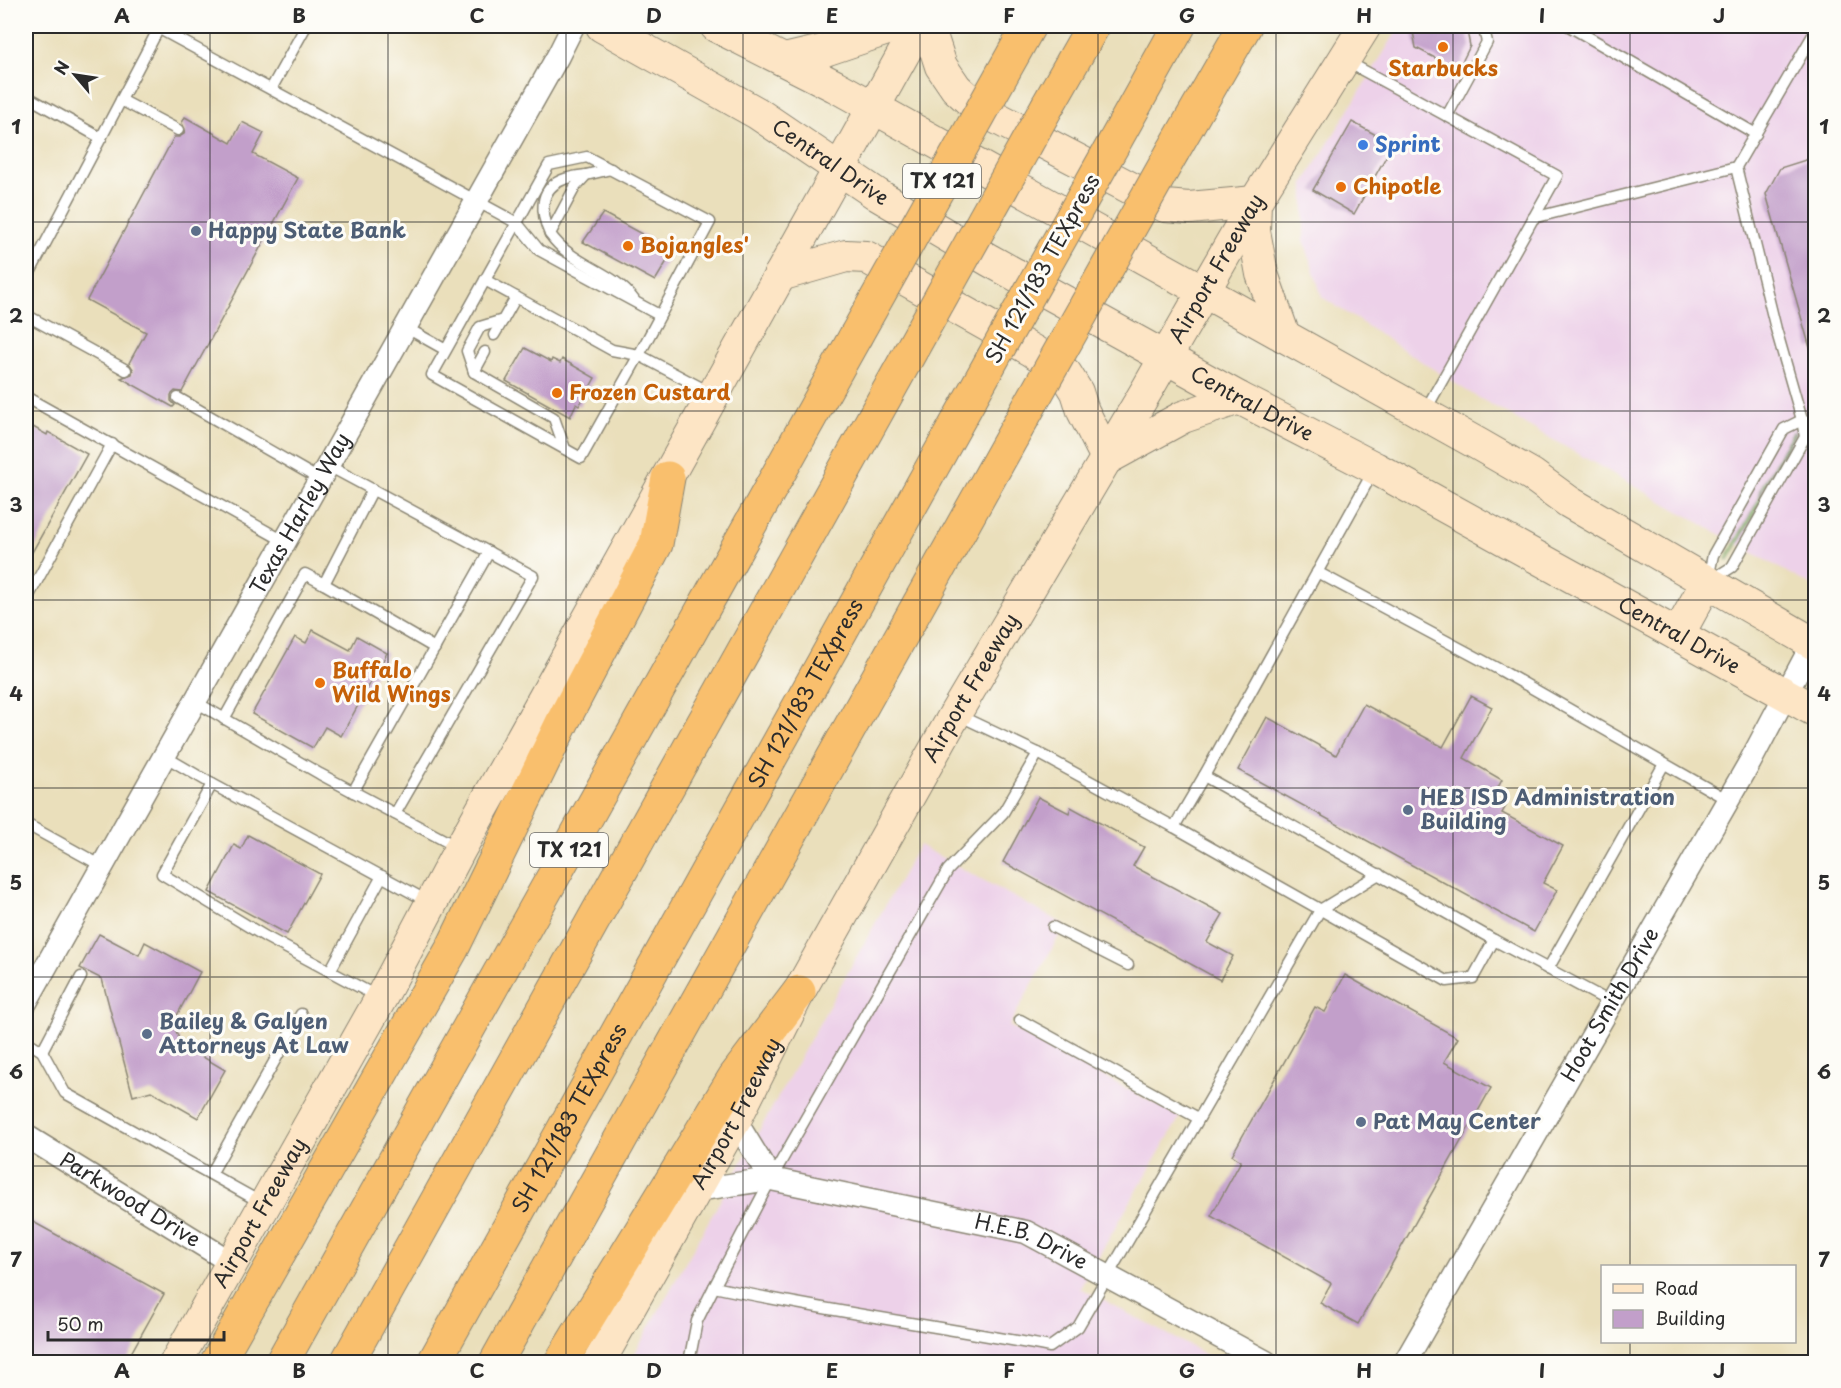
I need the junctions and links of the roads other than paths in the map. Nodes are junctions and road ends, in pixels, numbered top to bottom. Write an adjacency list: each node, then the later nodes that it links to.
1 (306, 26): 19 (lane)
2 (573, 26): 31 (street, Texas Harley Way)
3 (602, 26): 28 (main road, Central Drive)
4 (716, 26): 17 (main road)
5 (896, 26): 17 (main road)
6 (920, 26): 22 (main road, Airport Freeway)
7 (928, 26): 32 (main road)
8 (1029, 26): 124 (highway, TX 121, bridge)
9 (1093, 26): 125 (highway, bridge)
10 (1179, 26): 126 (highway, SH 121/183 TEXpress, bridge)
11 (1245, 26): 127 (highway, bridge)
12 (1365, 26): 18 (main road, Airport Freeway)
13 (1483, 26): 23 (lane)
14 (1569, 26): 25 (lane)
15 (159, 27): 19 (lane); 21 (lane)
16 (1815, 30): 25 (lane)
17 (784, 60): 22 (main road)
18 (1344, 60): 23 (lane); 32 (main road, Airport Freeway)
19 (271, 89): 31 (lane)
20 (26, 96): 26 (lane)
21 (121, 100): 24 (lane); 26 (lane)
22 (873, 108): 28 (main road, Airport Freeway); 39 (main road)
23 (1447, 116): 33 (lane)
24 (178, 130)
25 (1756, 134): 27 (lane)
26 (101, 138): 37 (lane)
27 (1736, 167): 33 (lane); 59 (lane)
28 (839, 168): 36 (main road, Airport Freeway); 51 (main road, Central Drive)
29 (611, 169): 30 (lane); 34 (lane); 43 (lane)
30 (586, 175): 35 (lane); 35 (lane)
31 (477, 201): 34 (lane); 45 (street, Texas Harley Way)
32 (1256, 202): 39 (main road, Airport Freeway); 47 (main road)
33 (1533, 218): 58 (lane)
34 (517, 223): 38 (lane); 41 (lane)
35 (550, 234): 41 (lane)
36 (780, 275): 54 (main road, Airport Freeway); 63 (main road)
37 (26, 280)
38 (485, 280): 40 (lane); 48 (lane)
39 (1203, 291): 47 (main road); 51 (main road, Airport Freeway)
40 (516, 297): 44 (lane); 50 (lane)
41 (636, 303): 43 (lane)
42 (26, 315): 52 (lane)
43 (659, 315): 50 (lane)
44 (503, 320): 46 (lane); 53 (lane)
45 (405, 327): 48 (lane); 65 (street, Texas Harley Way)
46 (494, 335)
47 (1284, 336): 58 (main road)
48 (446, 350): 62 (lane)
49 (485, 352): 53 (lane)
50 (639, 356): 54 (lane); 62 (lane)
51 (1165, 358): 56 (main road, Central Drive); 63 (main road, Airport Freeway)
52 (126, 370)
53 (474, 372): 62 (lane)
54 (714, 394): 66 (main road, Airport Freeway)
55 (26, 396): 61 (lane)
56 (1239, 398): 63 (main road); 64 (main road, Central Drive)
57 (178, 399): 65 (lane)
58 (1423, 413): 71 (main road)
59 (1802, 420): 60 (lane); 71 (lane); 71 (lane)
60 (1815, 427)
61 (112, 444): 68 (lane); 73 (lane)
62 (565, 449)
63 (1107, 458): 80 (main road, Airport Freeway)
64 (1375, 468): 70 (lane); 74 (main road, Central Drive)
65 (323, 472): 67 (lane); 68 (street, Texas Harley Way)
66 (668, 478): 92 (main road, Airport Freeway); 123 (highway)
67 (373, 489): 69 (lane); 72 (lane)
68 (284, 541): 78 (street, Texas Harley Way)
69 (489, 552): 76 (lane); 89 (lane)
70 (1317, 572): 84 (lane); 85 (lane)
71 (1707, 582): 74 (main road); 75 (main road)
72 (324, 584): 76 (lane); 81 (lane)
73 (26, 601)
74 (1678, 636): 77 (main road, Central Drive)
75 (1814, 644): 77 (street, Hoot Smith Drive)
76 (435, 648): 87 (lane)
77 (1785, 695): 79 (main road, Central Drive); 88 (street, Hoot Smith Drive)
78 (194, 702): 81 (lane); 83 (street, Texas Harley Way)
79 (1815, 711)
80 (955, 714): 82 (lane); 104 (main road, Airport Freeway)
81 (224, 719): 87 (lane)
82 (1038, 753): 91 (lane); 116 (lane)
83 (164, 756): 86 (lane); 93 (street, Texas Harley Way)
84 (1664, 764): 88 (lane); 101 (lane)
85 (1204, 776): 91 (lane); 94 (lane)
86 (212, 784): 95 (lane); 102 (lane)
87 (353, 792): 89 (lane)
88 (1728, 800): 107 (street, Hoot Smith Drive)
89 (395, 814): 92 (lane)
90 (26, 824): 93 (lane)
91 (1174, 827): 97 (lane)
92 (460, 849): 96 (main road, Airport Freeway)
93 (102, 866): 106 (street, Texas Harley Way)
94 (1379, 874): 97 (lane); 99 (lane)
95 (382, 876): 96 (lane); 102 (lane)
96 (432, 903): 105 (main road, Airport Freeway)
97 (1320, 910): 99 (lane); 112 (lane)
98 (1053, 927): 100 (lane)
99 (1494, 940): 101 (lane)
100 (1128, 964)
101 (1548, 969): 107 (lane)
102 (330, 971): 105 (lane)
103 (81, 977): 111 (lane)
104 (799, 992): 113 (main road, Airport Freeway); 128 (highway)
105 (381, 998): 118 (main road, Airport Freeway)
106 (26, 1002)
107 (1612, 1003): 132 (street, Hoot Smith Drive)
108 (301, 1014): 115 (lane)
109 (1020, 1020): 112 (lane)
110 (26, 1041): 111 (lane)
111 (42, 1051): 115 (lane)
112 (1198, 1118): 120 (lane)
113 (735, 1120): 116 (street); 117 (main road, Airport Freeway)
114 (26, 1137): 119 (street, Parkwood Drive)
115 (211, 1174): 118 (lane)
116 (771, 1179): 117 (street, H.E.B. Drive); 120 (street, H.E.B. Drive); 121 (lane)
117 (696, 1190): 129 (main road, Airport Freeway)
118 (265, 1204): 119 (main road, Airport Freeway)
119 (232, 1263): 122 (main road, Airport Freeway)
120 (1108, 1276): 121 (lane); 131 (street, H.E.B. Drive)
121 (714, 1287): 130 (lane)
122 (176, 1362)
123 (217, 1362)
124 (282, 1362)
125 (347, 1362)
126 (434, 1362)
127 (496, 1362)
128 (561, 1362)
129 (599, 1362)
130 (689, 1362)
131 (1266, 1362)
132 (1405, 1362)

